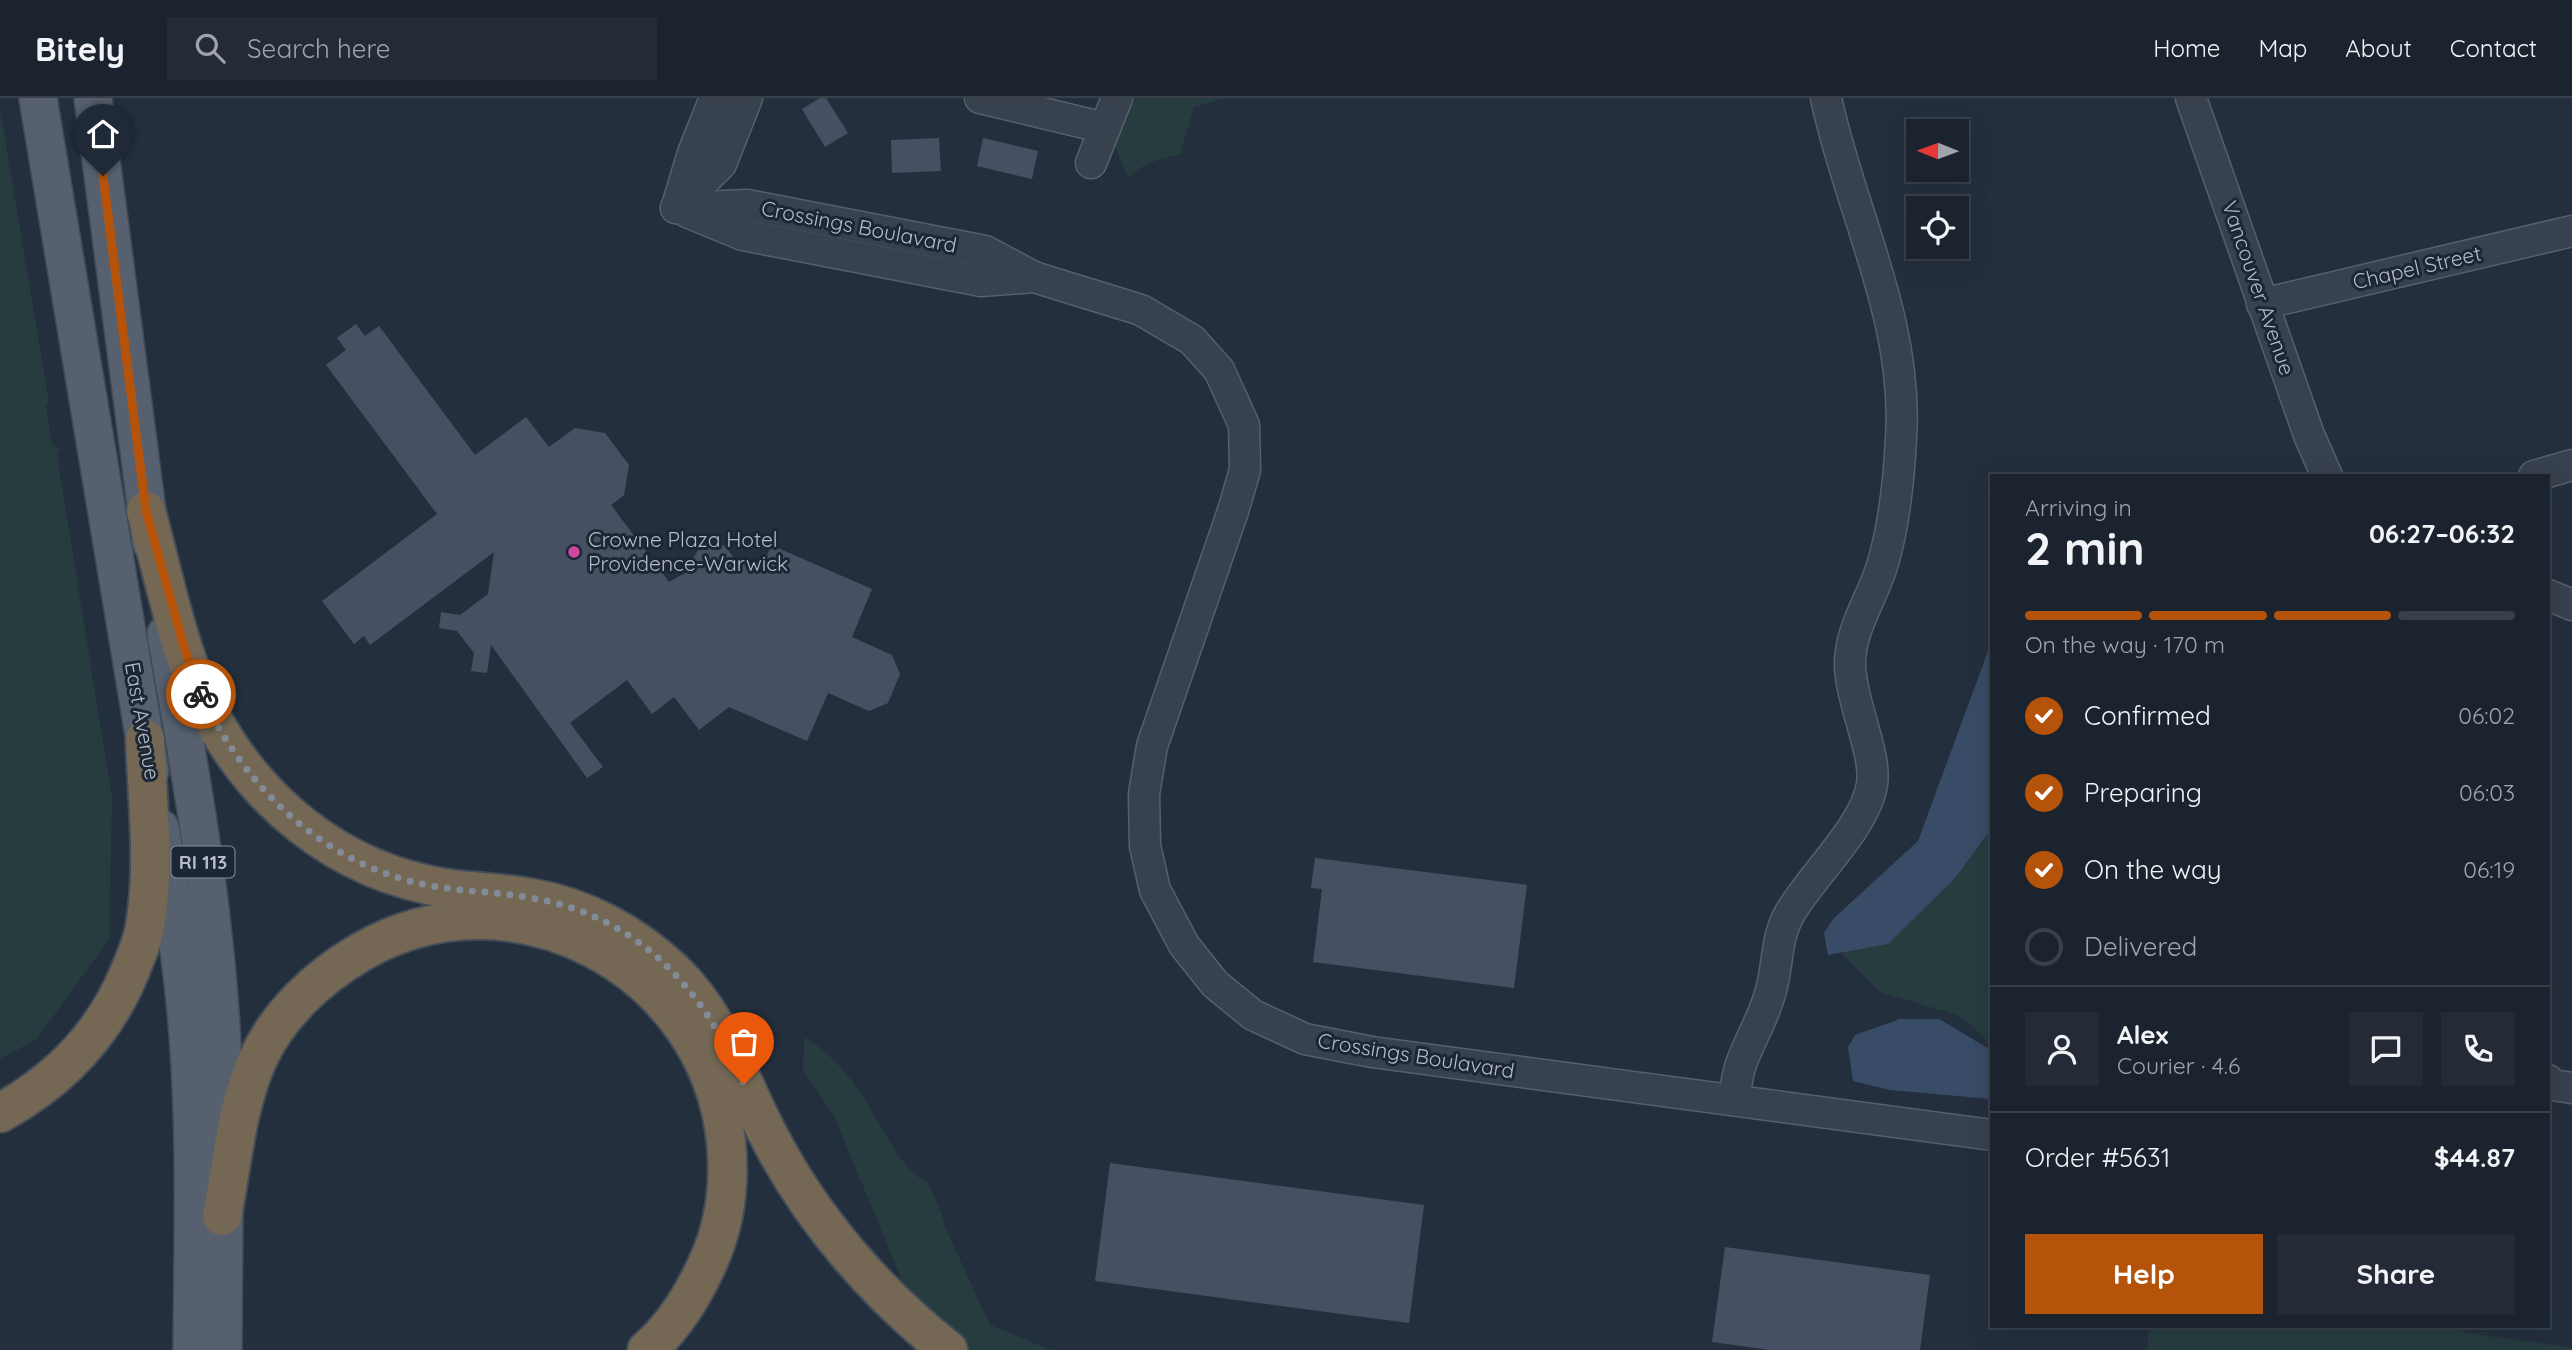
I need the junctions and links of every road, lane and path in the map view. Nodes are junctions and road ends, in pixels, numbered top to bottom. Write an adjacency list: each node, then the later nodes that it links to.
1 (19, 98): 14 (main road)
2 (37, 98): 14 (main road, East Avenue / RI 113)
3 (93, 98): 19 (main road, East Avenue / RI 113)
4 (715, 98): 12 (street)
5 (747, 98): 12 (street)
6 (980, 98): 10 (street)
7 (1117, 98): 10 (street)
8 (1826, 98): 25 (street)
9 (2191, 98): 15 (street, Vancouver Avenue)
10 (1105, 128): 11 (street)
11 (1091, 163)
12 (677, 208): 25 (street, Crossings Boulavard)
13 (2572, 231): 15 (street, Chapel Street)
14 (65, 266): 22 (main road, East Avenue / RI 113)
15 (2262, 304): 17 (street, Vancouver Avenue)
16 (2572, 465): 18 (street)
17 (2326, 474)
18 (2541, 474)
19 (146, 511): 28 (main road, East Avenue / RI 113); 31 (highway)
20 (2550, 596): 21 (street)
21 (2572, 605)
22 (145, 739): 26 (highway); 29 (main road, East Avenue / RI 113)
23 (2550, 1082): 24 (street)
24 (2572, 1088)
25 (1734, 1100): 27 (street, Crossings Boulavard)
26 (0, 1113)
27 (1990, 1135)
28 (222, 1216): 29 (main road, East Avenue / RI 113); 30 (highway)
29 (207, 1343)
30 (647, 1350)
31 (948, 1350)

